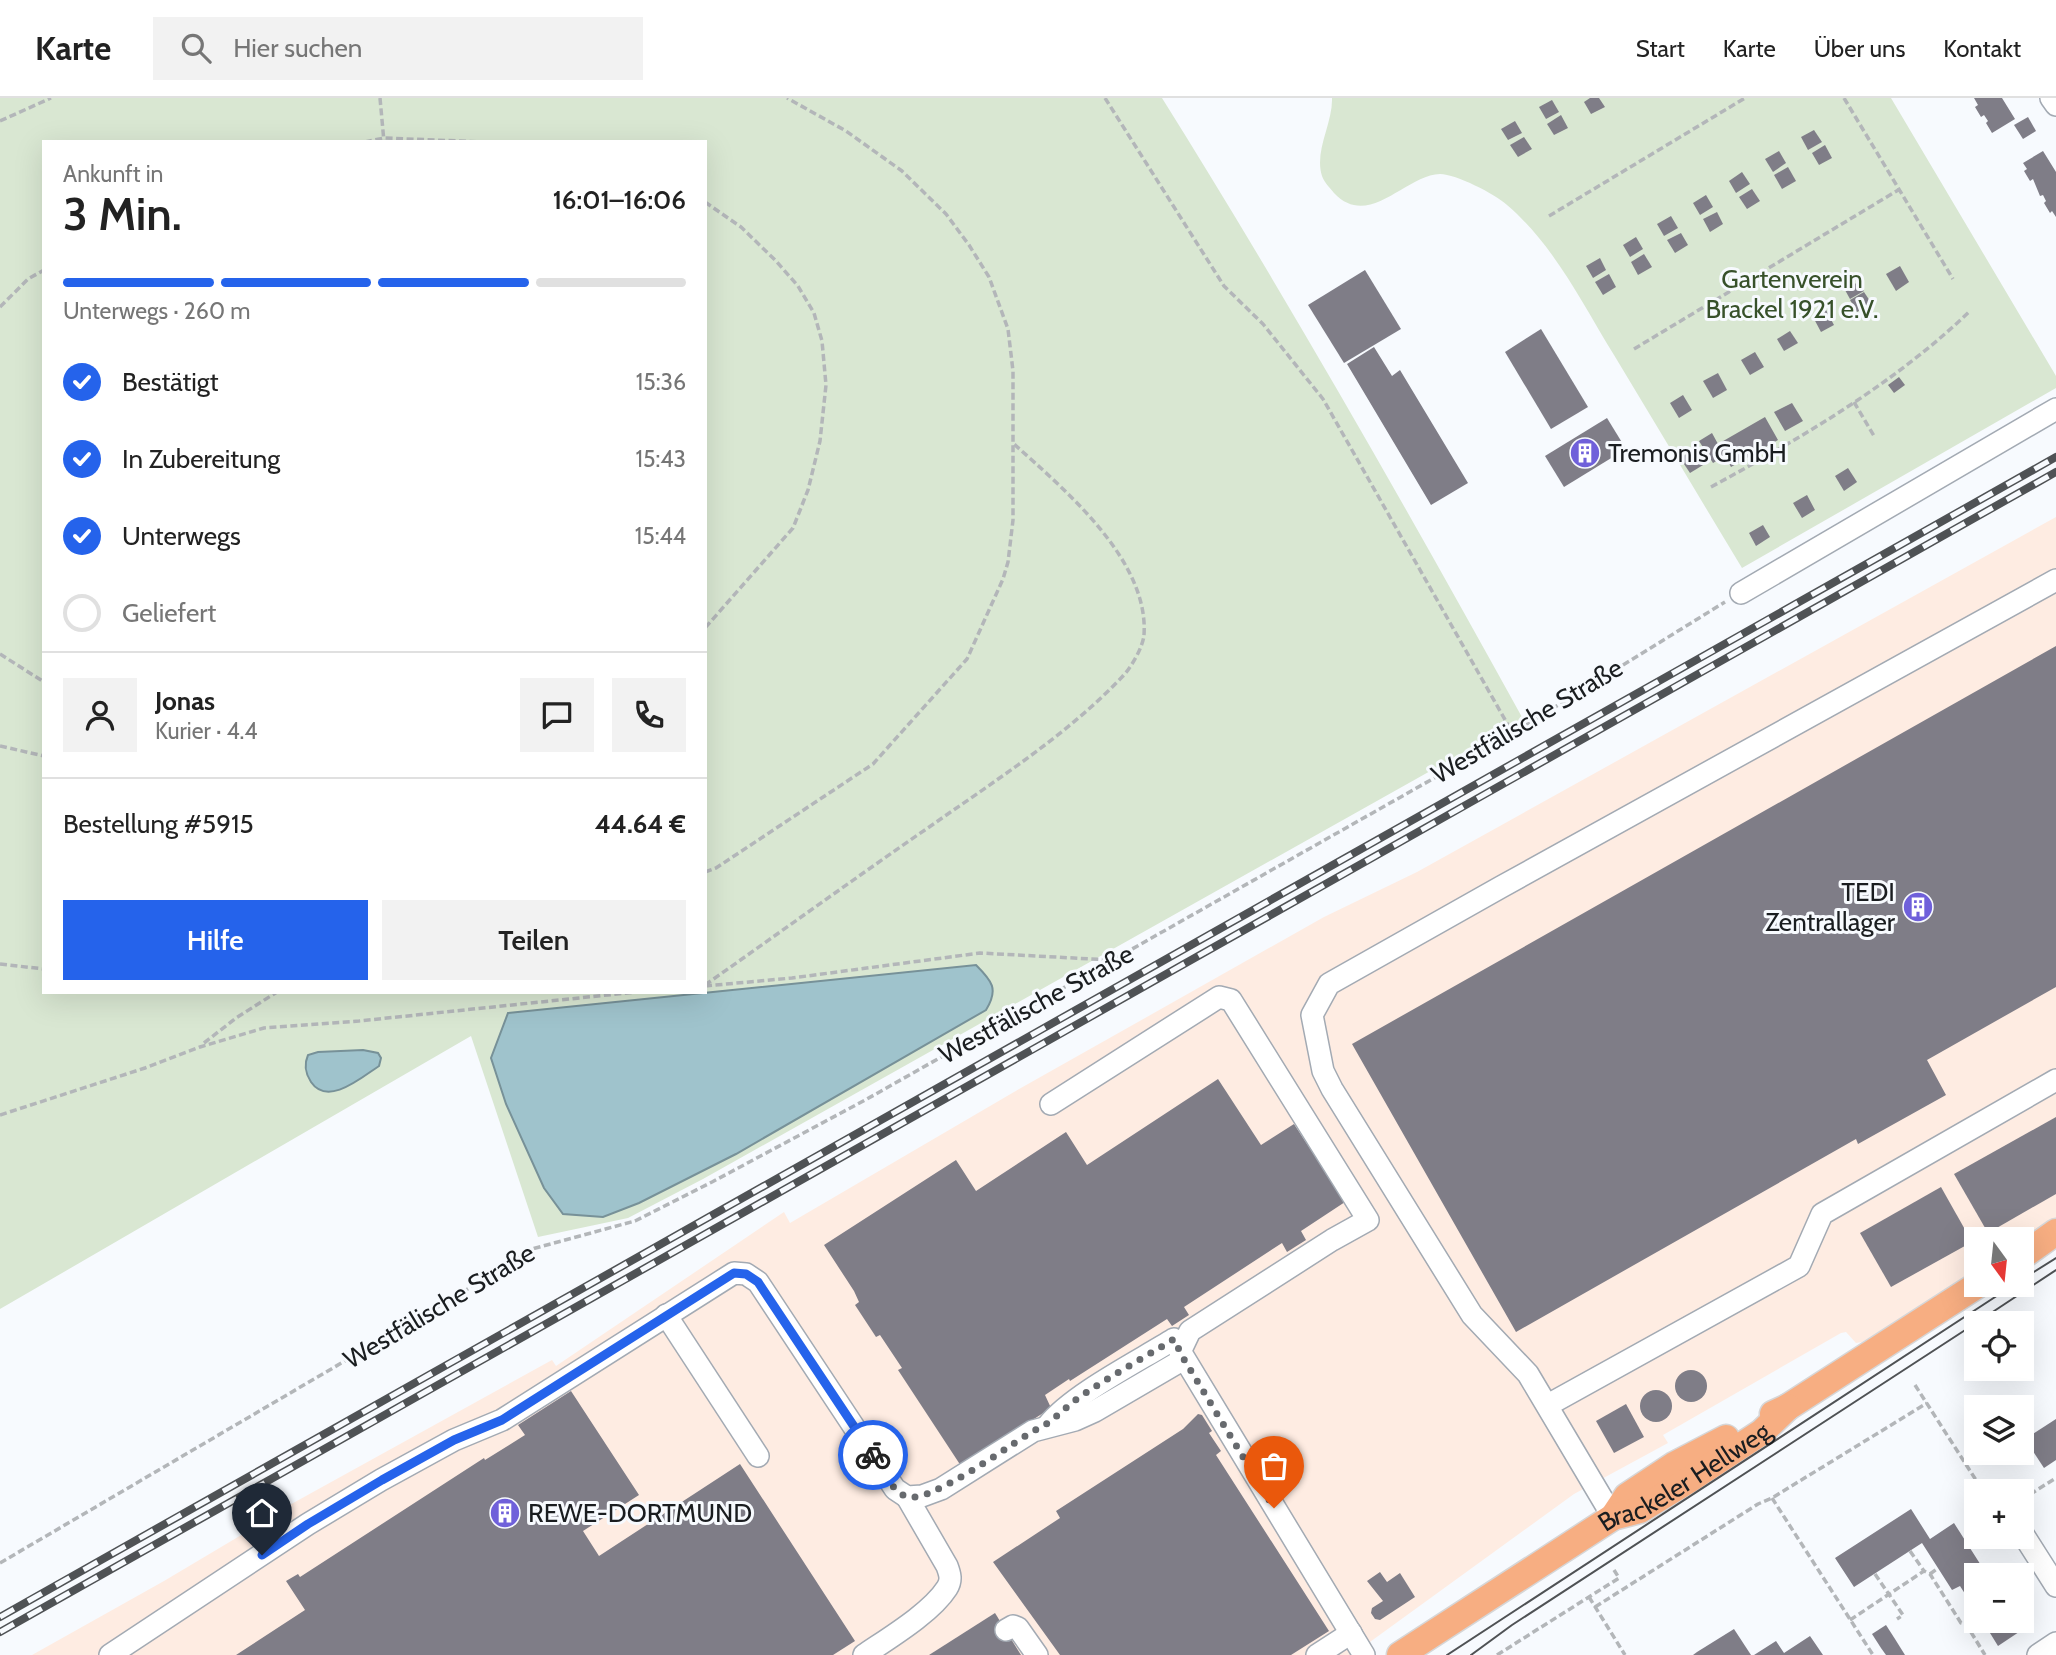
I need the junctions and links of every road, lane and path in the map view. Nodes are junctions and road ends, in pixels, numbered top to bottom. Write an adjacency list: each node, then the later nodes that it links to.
1 (51, 98): 9 (path)
2 (380, 98): 10 (path)
3 (788, 98): 22 (path)
4 (1105, 98): 29 (path)
5 (1745, 98): 13 (path)
6 (1844, 98): 11 (path)
7 (2051, 98): 8 (street)
8 (2056, 105)
9 (0, 121)
10 (384, 140)
11 (1900, 189): 15 (path); 18 (path)
12 (707, 203): 26 (path)
13 (1549, 216)
14 (42, 271): 16 (path)
15 (1953, 279)
16 (0, 307)
17 (1970, 311): 19 (path)
18 (1634, 349)
19 (1854, 402): 21 (path); 23 (path)
20 (2056, 410): 25 (street)
21 (1874, 436)
22 (1014, 444): 32 (path); 36 (path)
23 (1711, 486)
24 (2056, 580): 53 (street)
25 (1741, 593): 29 (path, Westfälische Straße)
26 (707, 626)
27 (0, 654): 28 (path)
28 (42, 681)
29 (1512, 732): 33 (path, Westfälische Straße)
30 (0, 746): 31 (path)
31 (42, 756)
32 (707, 871)
33 (1113, 960): 37 (path); 63 (path, Westfälische Straße)
34 (0, 964): 35 (path)
35 (42, 969)
36 (707, 984)
37 (707, 985)
38 (273, 994): 40 (path)
39 (617, 994): 40 (path)
40 (200, 1047): 43 (path)
41 (2056, 1080): 53 (street)
42 (1051, 1104): 50 (street)
43 (0, 1115)
44 (2056, 1232): 46 (main road)
45 (2056, 1241): 47 (main road)
46 (2034, 1248)
47 (2034, 1251)
48 (1964, 1294): 60 (main road, Brackeler Hellweg)
49 (666, 1315): 54 (street); 58 (street); 80 (street)
50 (1180, 1350): 58 (street); 77 (street)
51 (1915, 1385): 52 (path)
52 (1927, 1403): 56 (path); 59 (path)
53 (1548, 1405): 60 (street)
54 (758, 1456)
55 (2056, 1478): 57 (path)
56 (1975, 1479)
57 (2034, 1492)
58 (907, 1497): 81 (street)
59 (1772, 1498): 72 (path); 74 (path)
60 (1612, 1517): 85 (main road, Brackeler Hellweg)
61 (2032, 1549): 69 (street)
62 (1910, 1551): 66 (path)
63 (0, 1563)
64 (1938, 1568): 68 (path)
65 (1614, 1570): 71 (path)
66 (1924, 1572): 68 (path); 70 (path)
67 (1875, 1574): 70 (path)
68 (1930, 1574): 75 (path)
69 (2056, 1586)
70 (1889, 1594): 73 (path); 74 (path)
71 (1589, 1597): 72 (path); 86 (path)
72 (1595, 1607): 87 (path)
73 (1897, 1619)
74 (1850, 1620): 88 (path)
75 (1964, 1624)
76 (1006, 1630): 82 (street)
77 (1350, 1633): 83 (street); 84 (street)
78 (1971, 1633): 89 (path)
79 (2056, 1643): 90 (street)
80 (110, 1655)
81 (864, 1655)
82 (1037, 1655)
83 (1317, 1655)
84 (1364, 1655)
85 (1400, 1655)
86 (1497, 1655)
87 (1626, 1655)
88 (1873, 1655)
89 (1985, 1655)
90 (2038, 1655)

